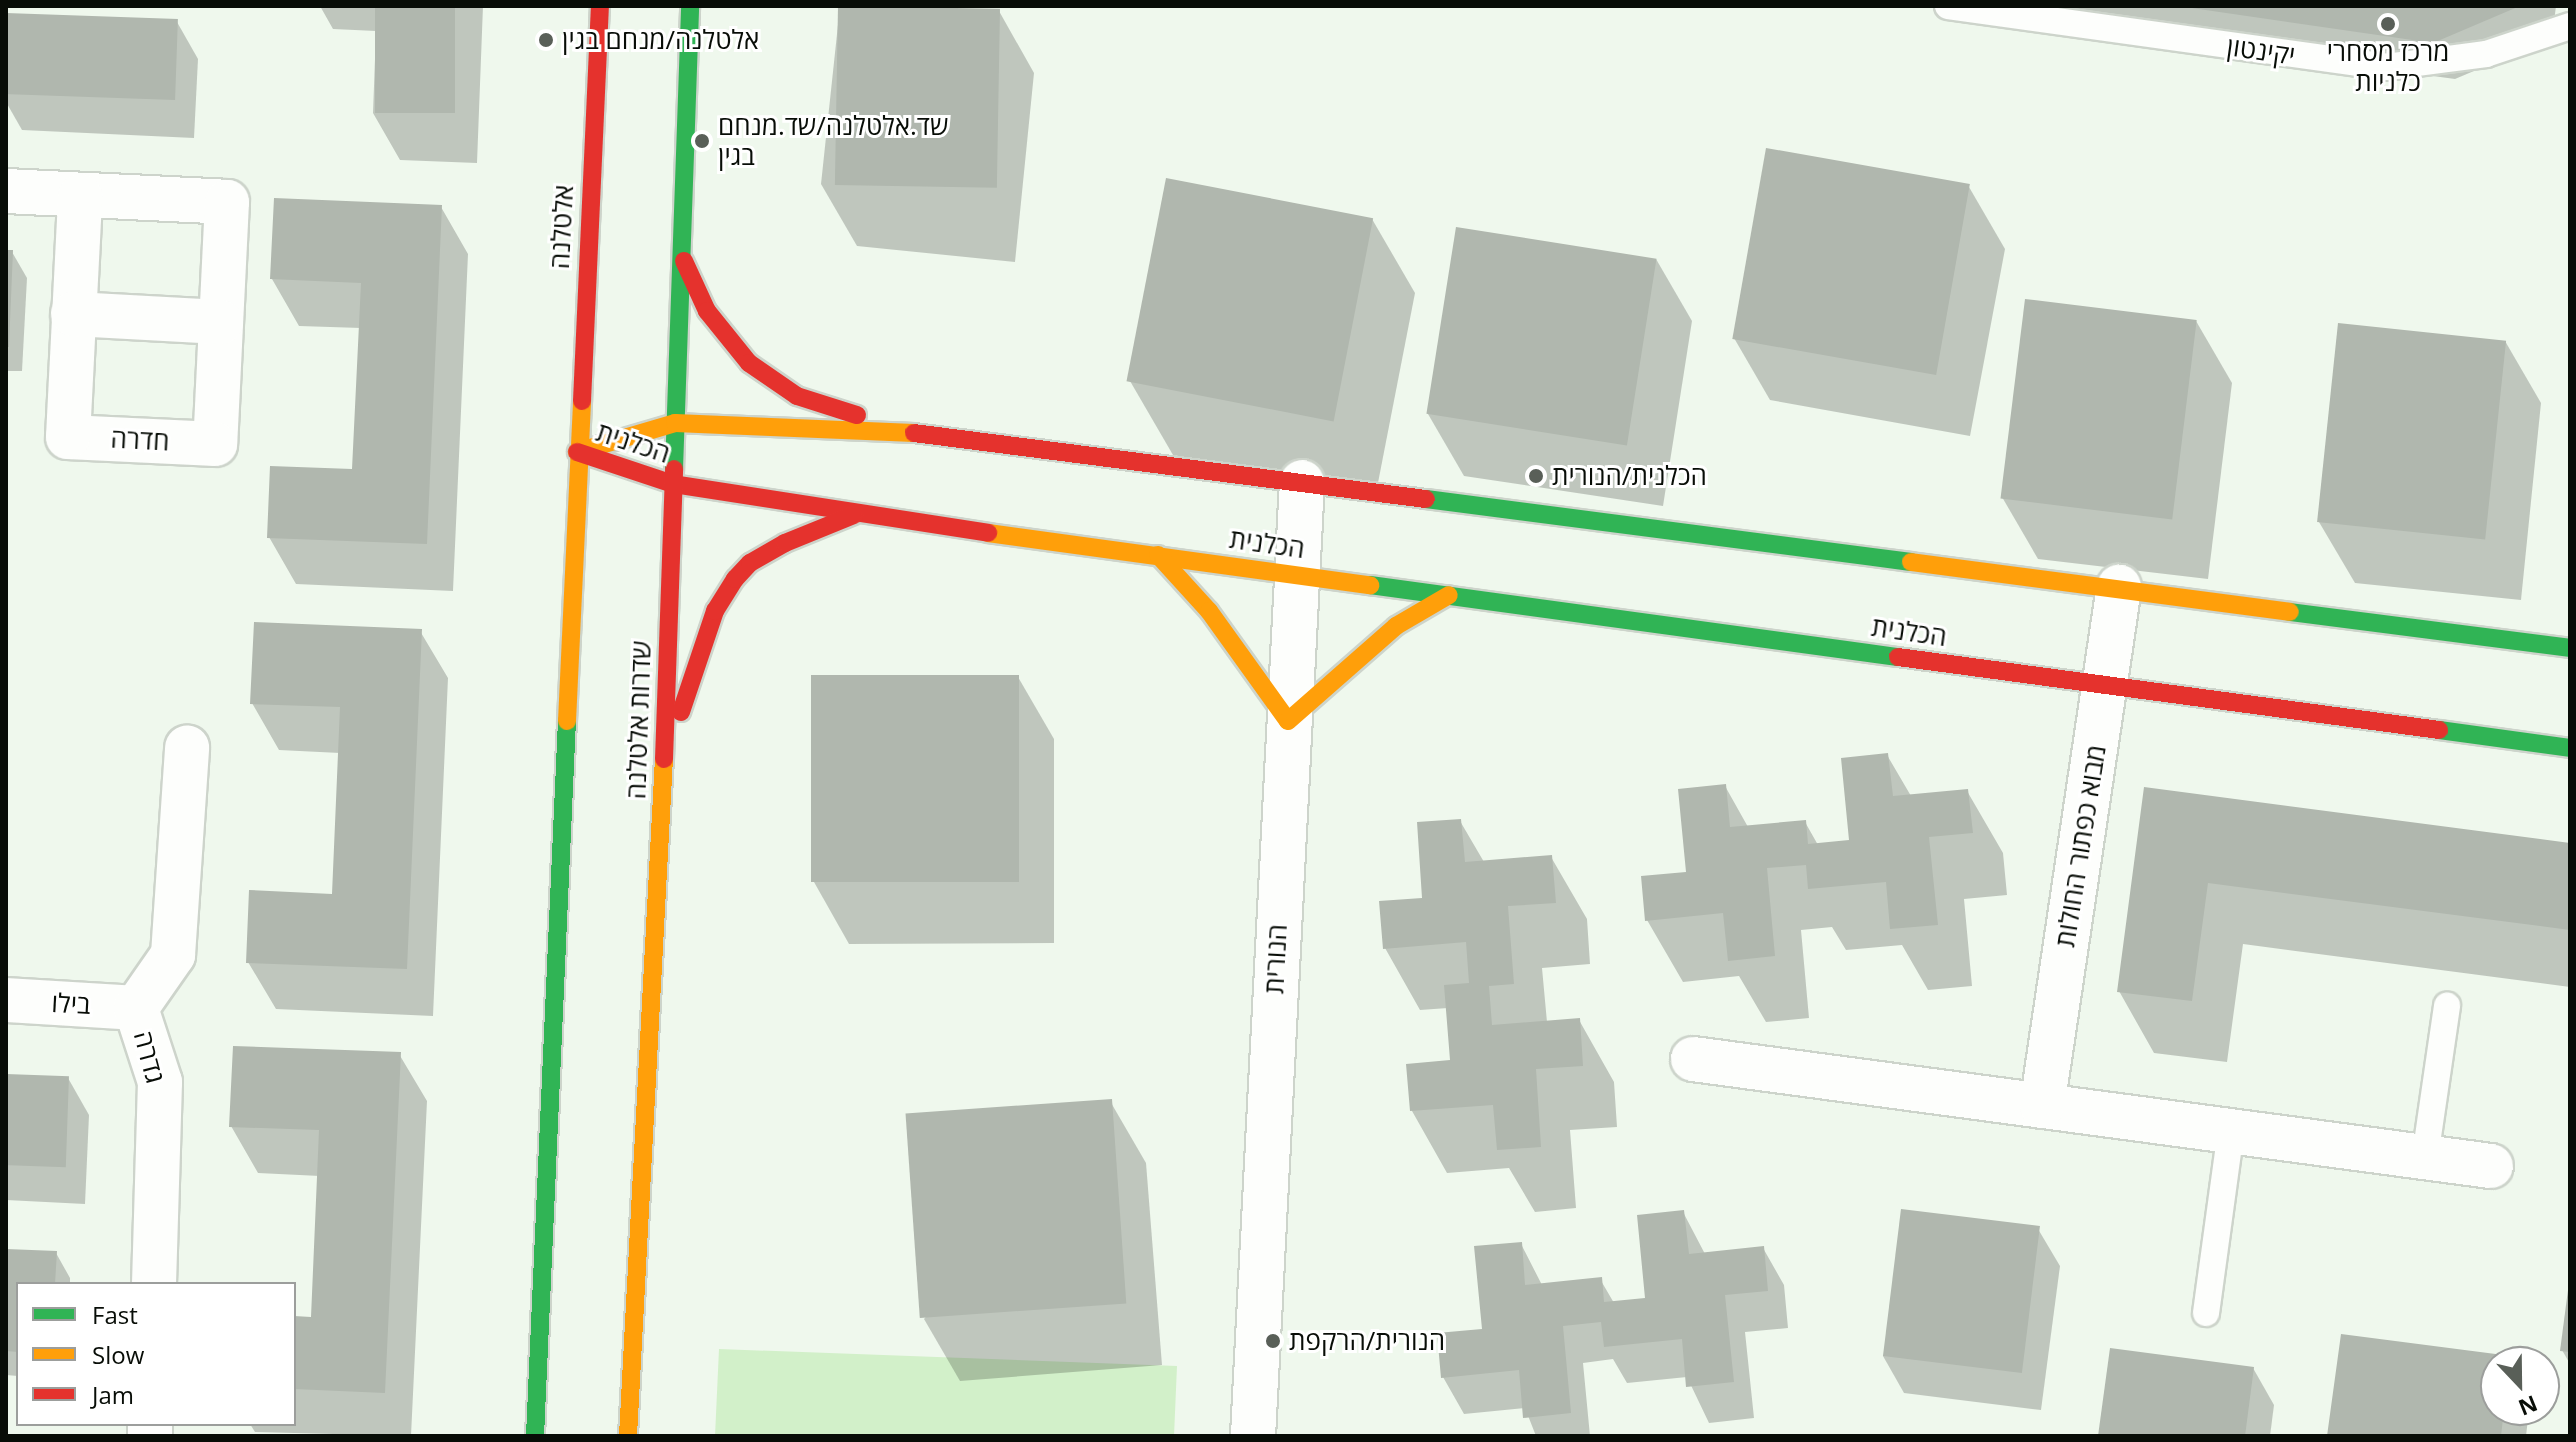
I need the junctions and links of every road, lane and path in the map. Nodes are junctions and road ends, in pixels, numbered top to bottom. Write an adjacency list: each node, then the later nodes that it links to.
1 (600, 6): 12 (street, אלטלנה)
2 (690, 6): 7 (street, שדרות אלטלנה)
3 (1948, 6): 4 (lane, יקינטון)
4 (2570, 26)
5 (6, 191): 6 (street, חדרה)
6 (80, 196): 8 (street, חדרה); 9 (street, חדרה)
7 (681, 254): 10 (street, שדרות אלטלנה); 11 (street)
8 (73, 314): 9 (street); 9 (street, חדרה)
9 (221, 322)
10 (675, 423): 11 (street, הכלנית); 12 (street, הכלנית); 14 (street, שדרות אלטלנה)
11 (909, 432): 13 (street, הכלנית)
12 (577, 452): 14 (street, הכלנית); 36 (street)
13 (1302, 482): 17 (street, הנורית); 18 (street, הכלנית)
14 (673, 484): 15 (street, הכלנית); 25 (street, שדרות אלטלנה)
15 (854, 515): 16 (street, הכלנית); 25 (street)
16 (1158, 555): 17 (street, הכלנית); 22 (street)
17 (1296, 574): 19 (street, הכלנית); 22 (street, הנורית)
18 (2119, 587): 20 (street, הכלנית); 21 (street, מבוא כפתור החולות)
19 (1449, 595): 21 (street, הכלנית); 22 (street)
20 (2570, 648)
21 (2105, 685): 24 (street, הכלנית); 30 (street, מבוא כפתור החולות)
22 (1288, 721): 38 (street, הנורית)
23 (187, 747): 28 (street, גדרה)
24 (2570, 748)
25 (664, 772): 37 (street, שדרות אלטלנה)
26 (6, 1000): 28 (street, בילו)
27 (2447, 1006): 32 (lane)
28 (136, 1008): 34 (street, גדרה)
29 (1693, 1059): 30 (street)
30 (2042, 1106): 31 (street)
31 (2231, 1131): 32 (street); 35 (lane)
32 (2425, 1157): 33 (street)
33 (2491, 1166)
34 (154, 1282)
35 (2206, 1313)
36 (535, 1436)
37 (628, 1436)
38 (1253, 1436)

